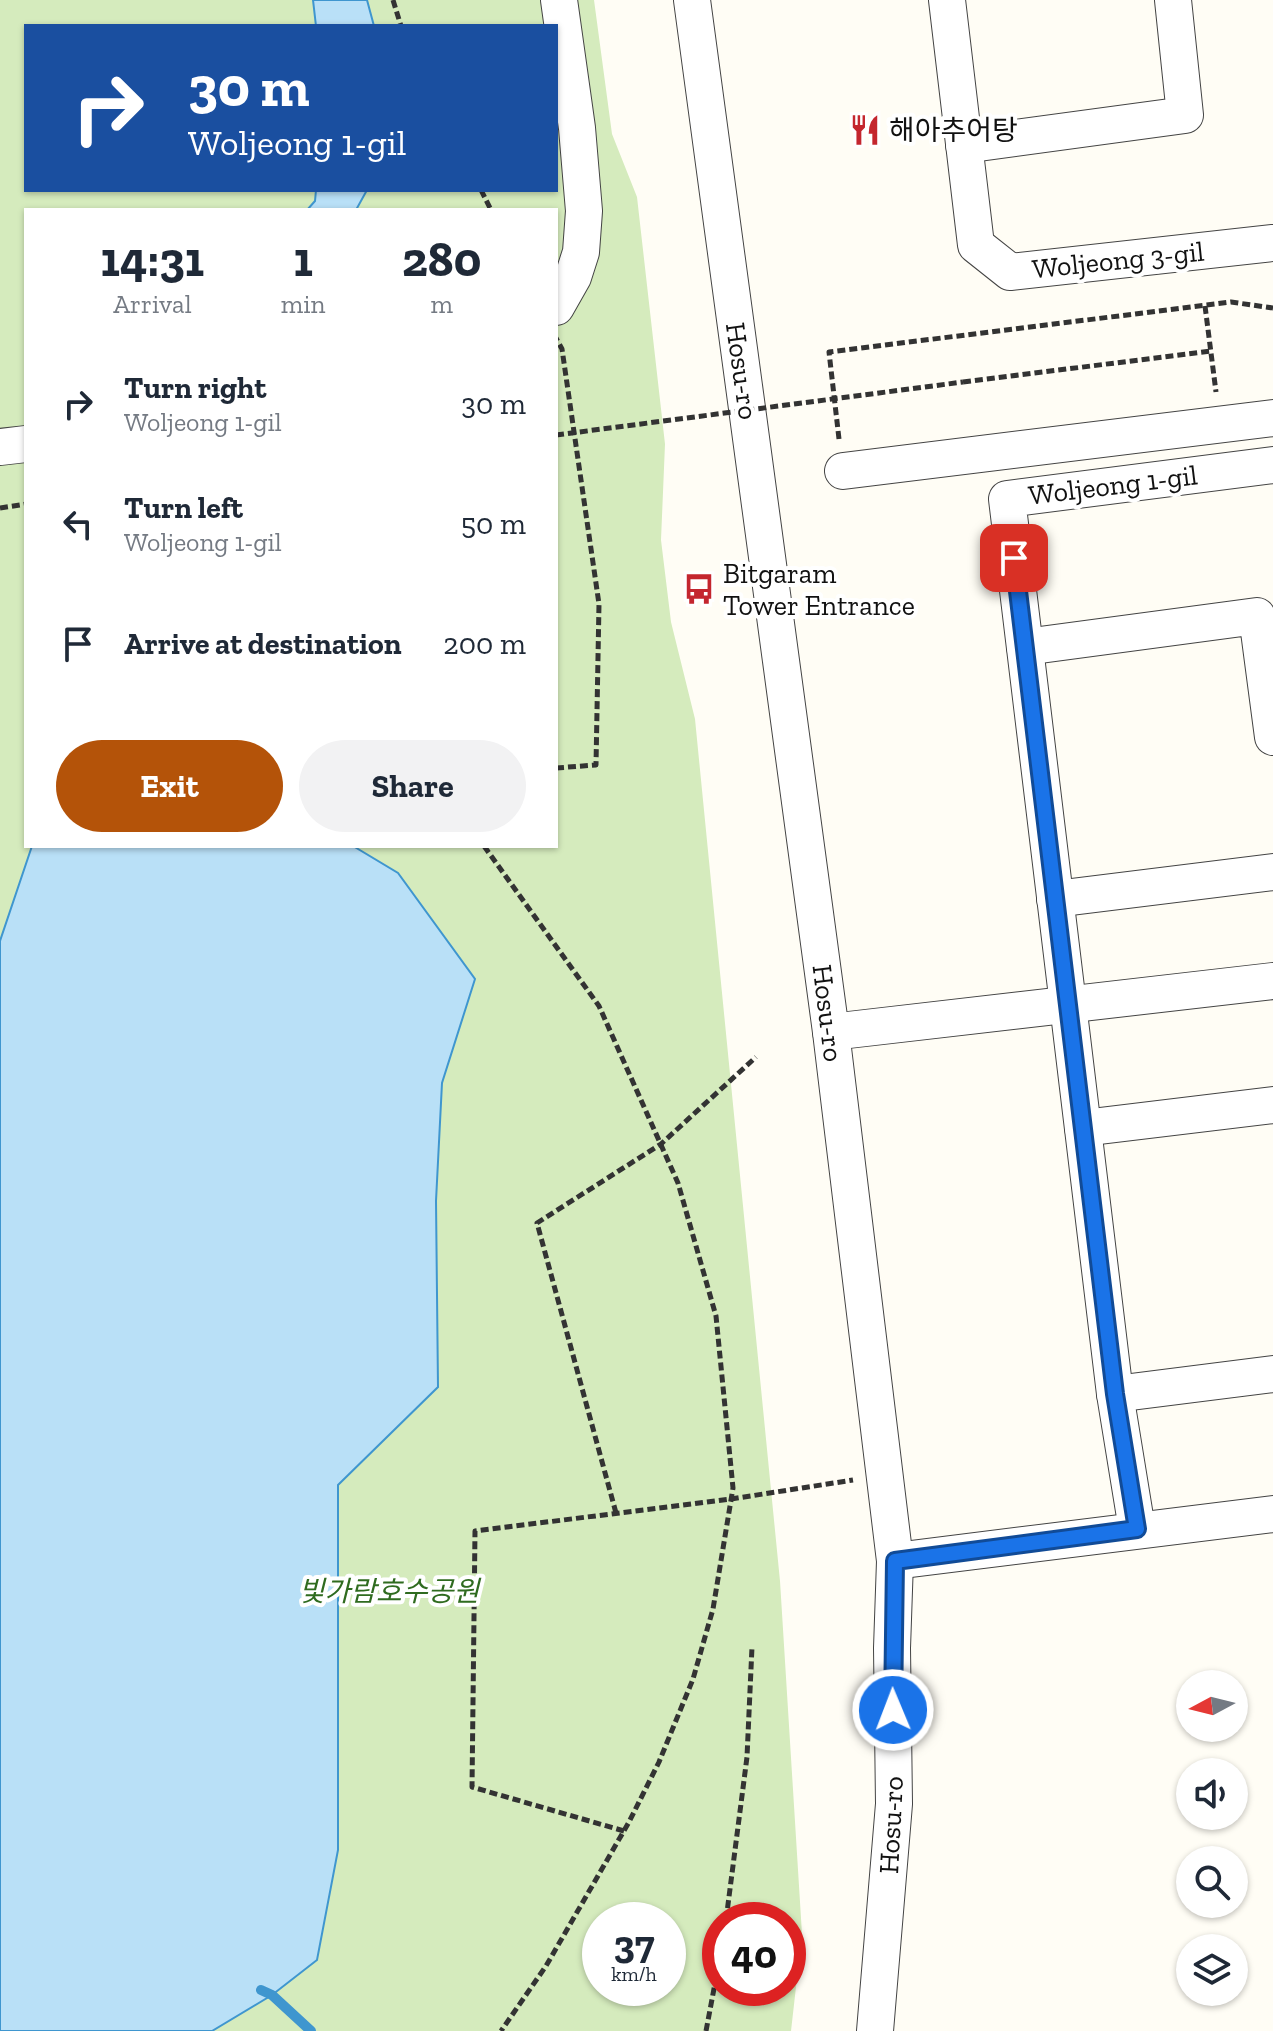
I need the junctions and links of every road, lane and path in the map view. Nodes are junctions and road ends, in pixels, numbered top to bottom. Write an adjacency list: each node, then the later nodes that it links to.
1 (393, 0): 6 (path)
2 (559, 0): 9 (street)
3 (692, 0): 31 (street, Hosu-ro)
4 (947, 0): 7 (street, Woljeong 3-gil)
5 (1173, 0): 7 (street)
6 (400, 24)
7 (964, 145): 8 (street, Woljeong 3-gil)
8 (1273, 243)
9 (558, 303)
10 (1205, 306): 11 (path); 13 (path); 20 (path)
11 (1273, 308)
12 (558, 342): 25 (path)
13 (1211, 351): 15 (path); 16 (path, bridge)
14 (1273, 418): 15 (street)
15 (1220, 424): 20 (street)
16 (558, 435)
17 (24, 444): 18 (street)
18 (0, 447)
19 (1273, 465): 23 (street, Woljeong 1-gil)
20 (843, 471)
21 (24, 504): 22 (path)
22 (0, 508)
23 (1025, 647): 24 (street); 28 (street, Woljeong 1-gil)
24 (1273, 737)
25 (558, 768)
26 (485, 848): 35 (path)
27 (1273, 872): 28 (street)
28 (1055, 899): 30 (street, Woljeong 1-gil)
29 (1273, 981): 30 (street)
30 (1068, 1003): 31 (street); 34 (street, Woljeong 1-gil)
31 (831, 1032): 38 (street, Hosu-ro)
32 (756, 1057): 35 (path)
33 (1273, 1105): 34 (street)
34 (1083, 1128): 37 (street, Woljeong 1-gil)
35 (661, 1144): 39 (path); 40 (path)
36 (1273, 1374): 37 (street)
37 (1115, 1394): 42 (street, Woljeong 1-gil)
38 (886, 1476): 39 (path); 43 (street, Hosu-ro)
39 (731, 1499): 40 (path); 45 (path)
40 (616, 1513): 45 (path)
41 (1273, 1514): 42 (street)
42 (1137, 1529): 43 (street)
43 (895, 1561): 50 (street, Hosu-ro)
44 (752, 1647): 46 (path)
45 (624, 1831): 48 (path)
46 (728, 1902)
47 (711, 2006): 49 (path)
48 (501, 2031)
49 (706, 2031)
50 (875, 2031)

